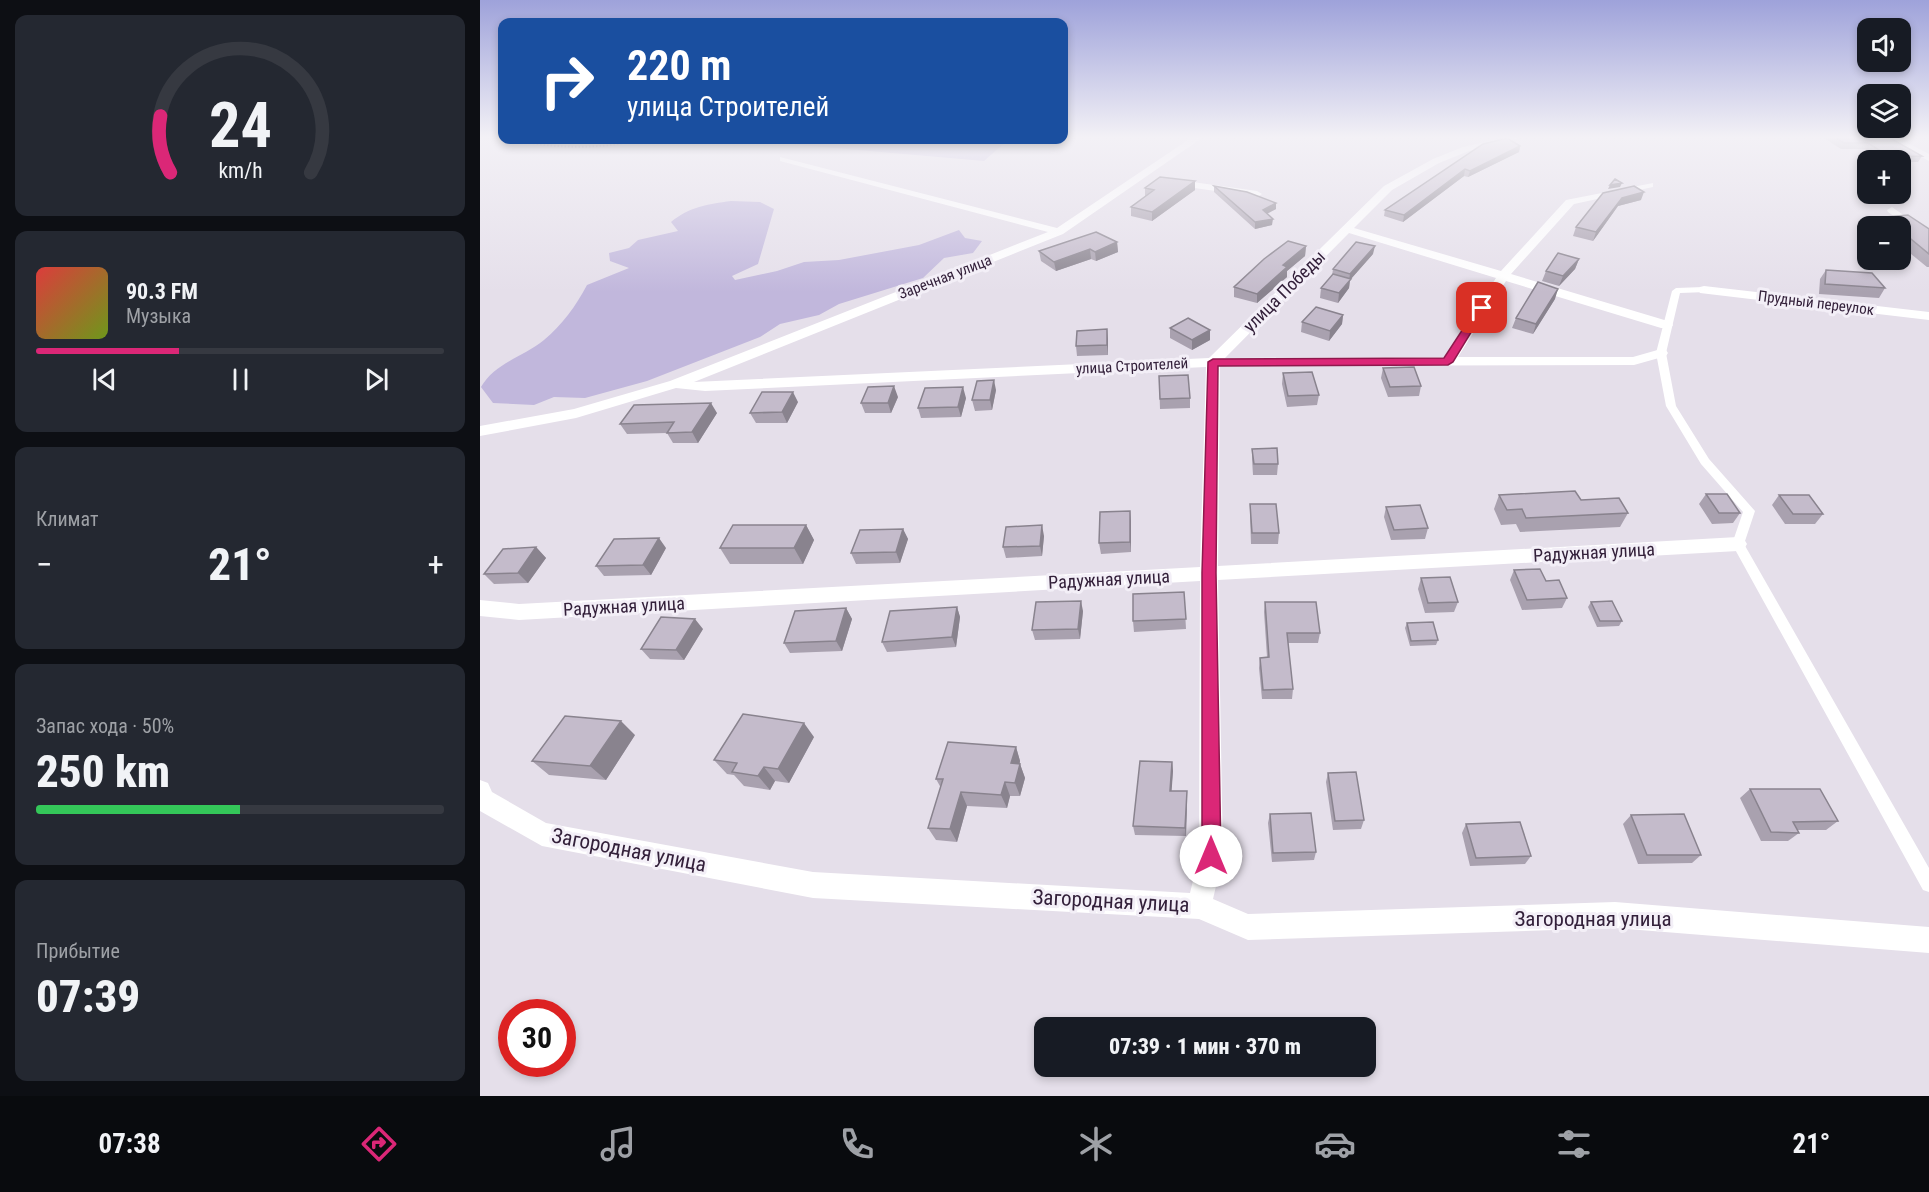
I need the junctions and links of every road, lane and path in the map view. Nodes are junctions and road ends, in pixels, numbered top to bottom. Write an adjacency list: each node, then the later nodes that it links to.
1 (897, 189): 9 (street)
2 (1130, 189): 9 (street, Заречная улица)
3 (1223, 189): 6 (street)
4 (1387, 189): 8 (street, улица Победы)
5 (1630, 189): 11 (street)
6 (1257, 194)
7 (1892, 210): 10 (street)
8 (1347, 229): 11 (street); 16 (street, улица Победы)
9 (1059, 232): 18 (street, Заречная улица)
10 (1929, 238)
11 (1503, 276): 14 (street); 17 (street)
12 (1704, 290): 13 (street, Прудный переулок); 14 (lane)
13 (1929, 316)
14 (1666, 325): 15 (lane)
15 (1661, 353): 17 (street, улица Строителей); 20 (lane)
16 (1213, 362): 17 (street, улица Строителей); 18 (street, улица Строителей); 21 (street)
17 (1448, 362)
18 (675, 384): 19 (street, Заречная улица)
19 (480, 431)
20 (1738, 544): 21 (street, Радужная улица); 24 (lane)
21 (1209, 573): 22 (street, Радужная улица); 25 (street)
22 (480, 608)
23 (481, 795): 25 (street, Загородная улица)
24 (1929, 884)
25 (1199, 906): 27 (street, Загородная улица)
26 (1929, 933): 27 (lane)
27 (1929, 940)

